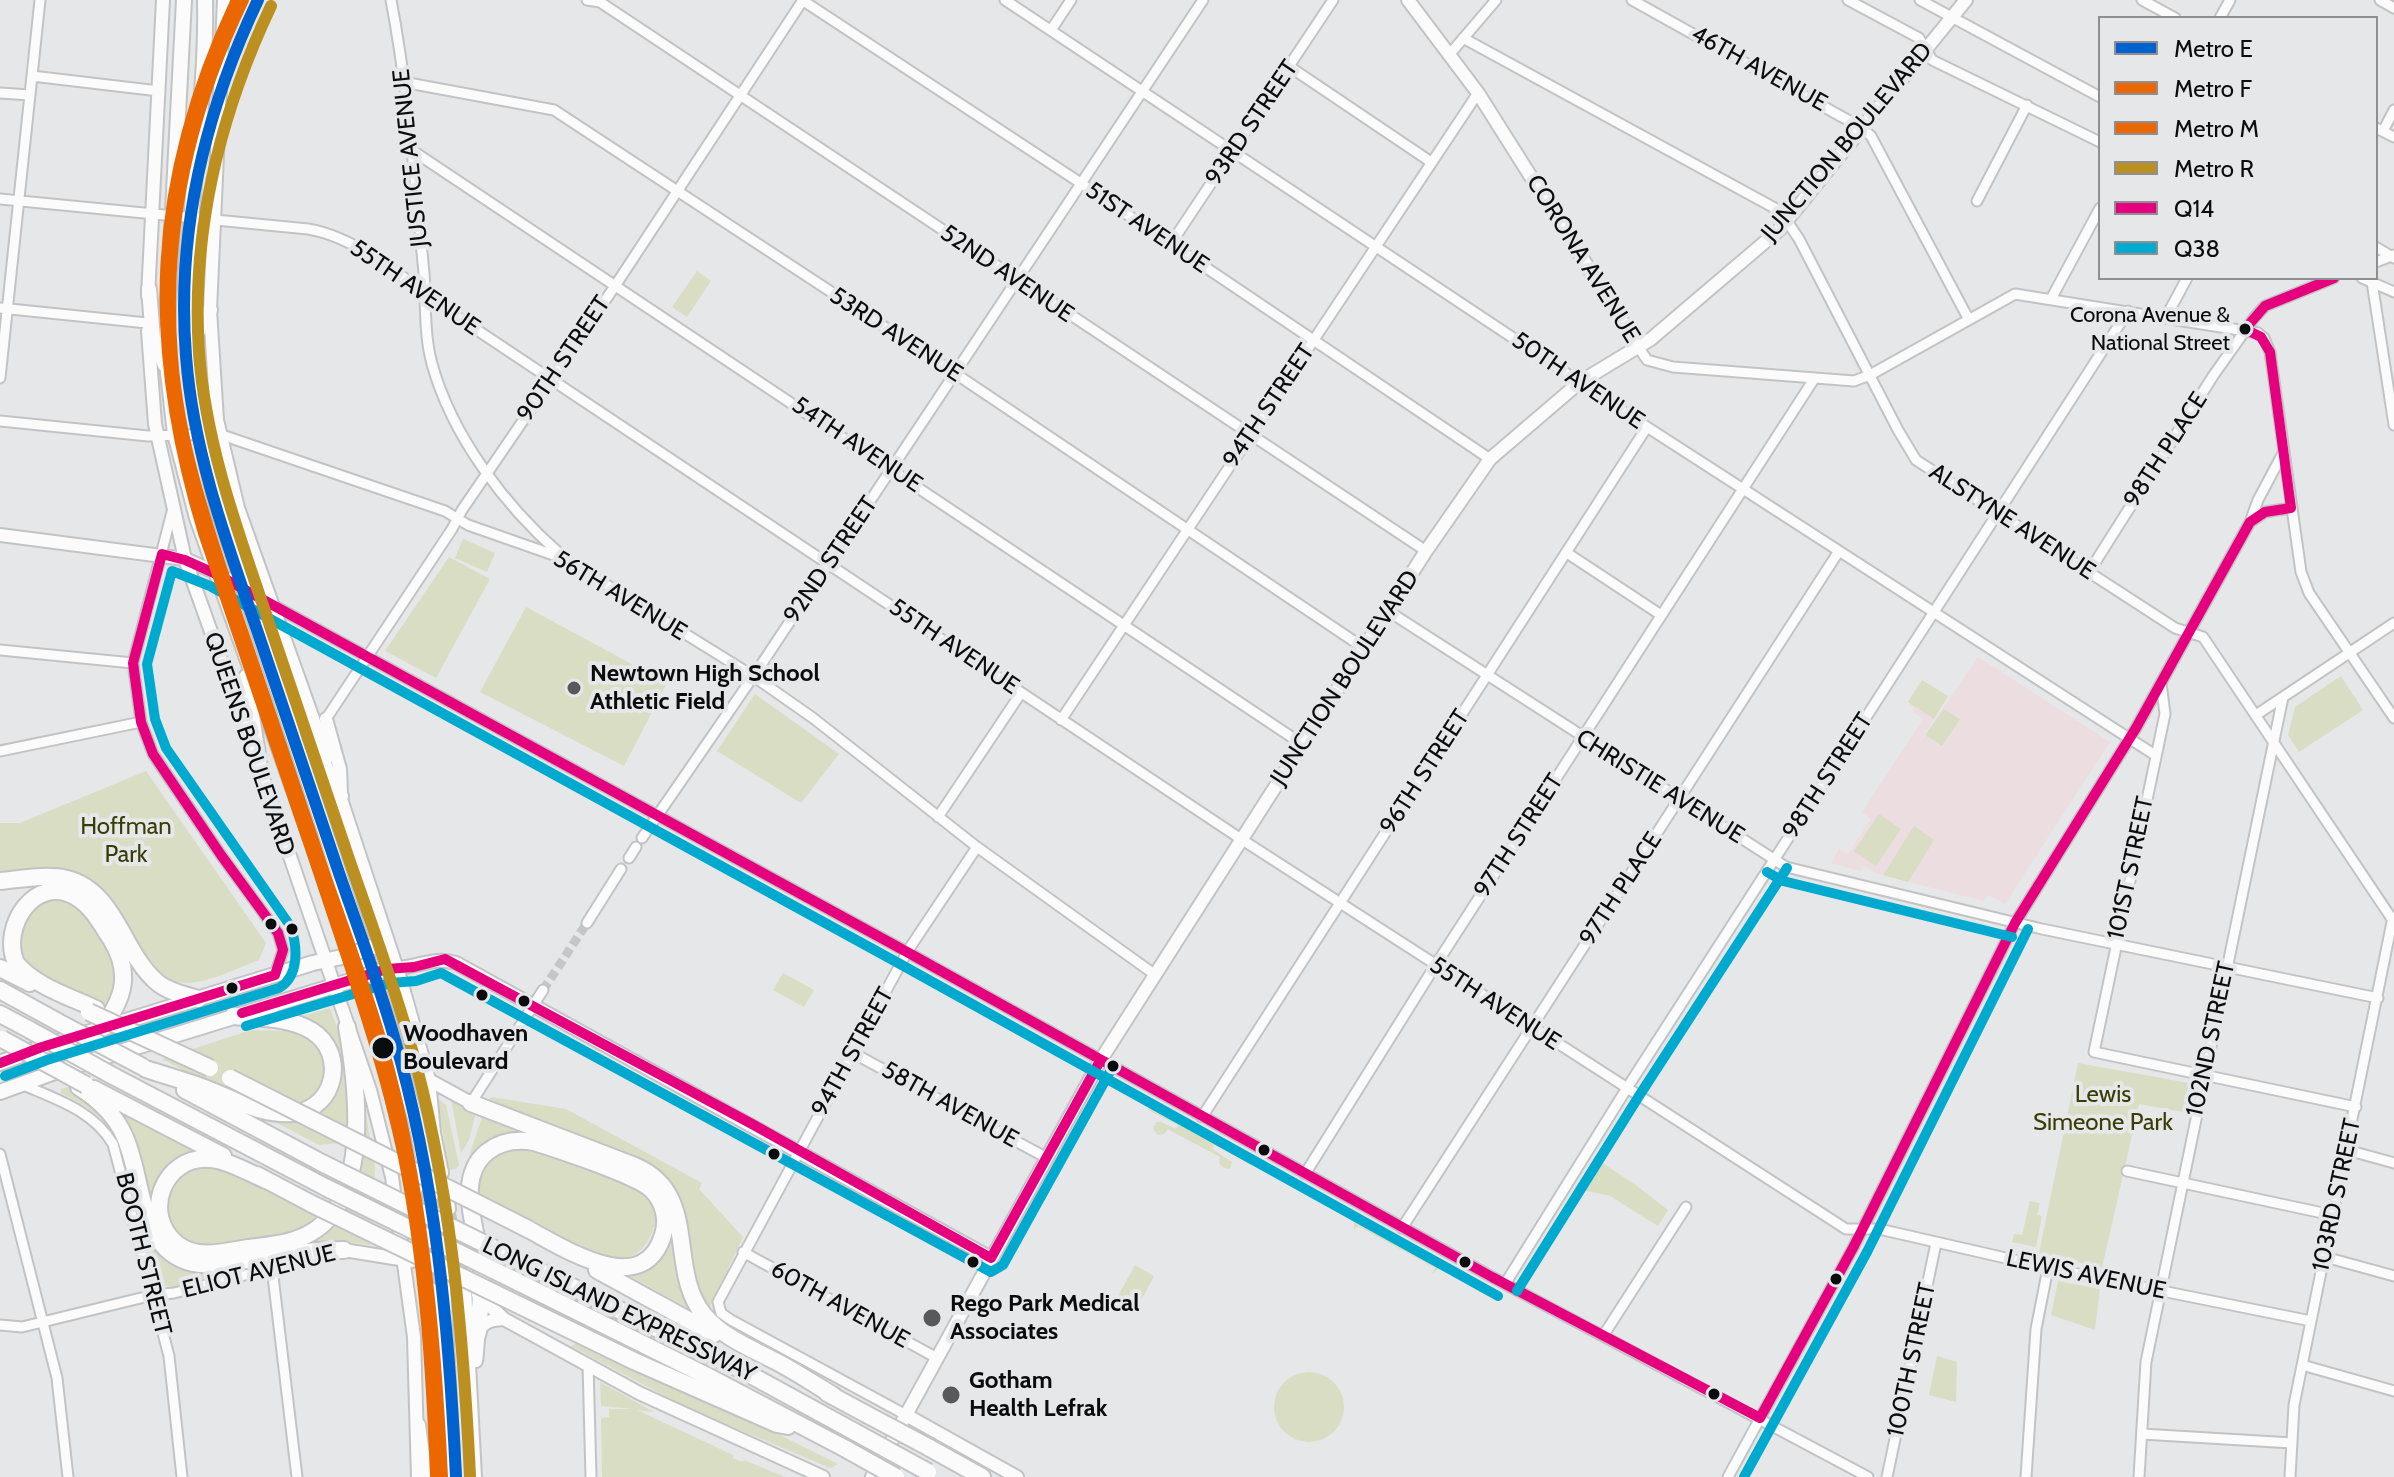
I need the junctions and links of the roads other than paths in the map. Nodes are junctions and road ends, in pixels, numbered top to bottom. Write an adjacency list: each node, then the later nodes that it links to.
1 (40, 0): 29 (street)
2 (163, 0): 32 (street, QUEENS BOULEVARD)
3 (205, 0): 55 (main road, QUEENS BOULEVARD)
4 (224, 0): 56 (street)
5 (391, 0): 30 (street, JUSTICE AVENUE)
6 (587, 0): 36 (street, 52ND AVENUE)
7 (803, 0): 36 (street, 90TH STREET); 47 (street, 51ST AVENUE)
8 (1005, 0): 24 (street, 50TH AVENUE)
9 (1071, 0): 24 (street)
10 (1203, 0): 31 (street, 92ND STREET)
11 (1333, 0): 28 (street, 93RD STREET)
12 (1408, 0): 27 (street, CORONA AVENUE)
13 (1496, 0): 25 (street)
14 (1632, 0): 40 (street, 46TH AVENUE)
15 (1848, 0): 26 (street)
16 (1920, 0): 23 (street)
17 (1966, 0): 23 (street, JUNCTION BOULEVARD)
18 (2142, 0): 22 (street)
19 (2380, 0): 21 (street)
20 (184, 2): 54 (main road, QUEENS BOULEVARD)
21 (2394, 8)
22 (2171, 16)
23 (1952, 17): 26 (street, JUNCTION BOULEVARD); 37 (street)
24 (1051, 30): 31 (street, 50TH AVENUE)
25 (1463, 38): 27 (street); 57 (street, ALSTYNE AVENUE)
26 (1926, 49): 38 (street); 40 (street, JUNCTION BOULEVARD)
27 (1449, 55): 34 (street, CORONA AVENUE)
28 (1290, 67): 45 (street, 93RD STREET); 46 (street)
29 (32, 76): 32 (street); 35 (street)
30 (403, 82): 44 (street, JUSTICE AVENUE); 48 (street, 53RD AVENUE)
31 (1143, 90): 45 (street, 50TH AVENUE); 47 (street, 92ND STREET)
32 (159, 91): 53 (street, QUEENS BOULEVARD)
33 (0, 93): 35 (street)
34 (1478, 93): 46 (street, 94TH STREET); 78 (street, CORONA AVENUE)
35 (30, 95): 50 (street)
36 (740, 95): 48 (street, 90TH STREET); 60 (street, 52ND AVENUE)
37 (2098, 96)
38 (2027, 105): 43 (street); 51 (street)
39 (2394, 110): 41 (street)
40 (1862, 128): 57 (street, JUNCTION BOULEVARD); 74 (street, 46TH AVENUE)
41 (2379, 129): 42 (street)
42 (2394, 137)
43 (2098, 141)
44 (410, 149): 65 (street, 54TH AVENUE); 68 (street, JUSTICE AVENUE)
45 (1234, 151): 58 (street, 93RD STREET); 59 (street, 50TH AVENUE)
46 (1431, 162): 59 (street, 94TH STREET)
47 (1082, 184): 58 (street, 51ST AVENUE); 60 (street, 92ND STREET)
48 (677, 191): 65 (street, 90TH STREET); 81 (street, 53RD AVENUE)
49 (0, 199): 50 (street, 55TH AVENUE)
50 (19, 201): 53 (street, 55TH AVENUE); 70 (street)
51 (1977, 201)
52 (2098, 212): 69 (street)
53 (151, 214): 54 (street, 55TH AVENUE); 66 (street, QUEENS BOULEVARD)
54 (171, 216): 55 (street, 55TH AVENUE); 80 (main road, QUEENS BOULEVARD)
55 (191, 218): 56 (street, 55TH AVENUE); 79 (main road, QUEENS BOULEVARD)
56 (212, 220): 68 (street, 55TH AVENUE); 71 (street)
57 (1786, 220): 78 (street, JUNCTION BOULEVARD); 82 (street, ALSTYNE AVENUE)
58 (1170, 245): 77 (street, 51ST AVENUE)
59 (1376, 246): 77 (street, 94TH STREET); 86 (street, 50TH AVENUE)
60 (1017, 280): 81 (street, 92ND STREET); 93 (street, 52ND AVENUE)
61 (2186, 280): 73 (street)
62 (2329, 280): 76 (street, 98TH PLACE)
63 (2367, 280): 64 (street)
64 (2372, 282): 67 (street); 87 (street)
65 (615, 286): 83 (street, 90TH STREET); 97 (street, 54TH AVENUE)
66 (149, 289): 75 (street, QUEENS BOULEVARD); 80 (main road)
67 (2394, 292)
68 (424, 293): 83 (street, 55TH AVENUE); 98 (street, JUSTICE AVENUE)
69 (2051, 299): 72 (street, CORONA AVENUE); 74 (street, CORONA AVENUE)
70 (4, 308): 75 (street); 84 (street)
71 (210, 310): 79 (main road); 92 (street)
72 (2128, 311): 73 (street, CORONA AVENUE); 102 (street, 98TH STREET)
73 (2166, 317): 76 (street, CORONA AVENUE)
74 (1968, 318): 82 (street, CORONA AVENUE)
75 (147, 323): 94 (street, QUEENS BOULEVARD)
76 (2245, 329): 95 (street); 114 (street, 98TH PLACE)
77 (1313, 340): 93 (street, 94TH STREET); 96 (street, 51ST AVENUE)
78 (1639, 348): 85 (street, CORONA AVENUE); 86 (street, JUNCTION BOULEVARD)
79 (190, 363): 90 (main road, QUEENS BOULEVARD)
80 (168, 373): 91 (main road, QUEENS BOULEVARD)
81 (954, 373): 97 (street, 92ND STREET); 105 (street, 53RD AVENUE)
82 (1870, 375): 85 (street, CORONA AVENUE); 102 (street, ALSTYNE AVENUE)
83 (551, 377): 98 (street, 90TH STREET); 113 (street, 55TH AVENUE)
84 (0, 378)
85 (1814, 379): 99 (street, 97TH STREET)
86 (1580, 382): 89 (street, 50TH AVENUE); 96 (street, JUNCTION BOULEVARD)
87 (2394, 418)
88 (0, 421): 94 (street, 56TH AVENUE)
89 (1647, 427): 99 (street, 50TH AVENUE); 109 (street, 96TH STREET)
90 (199, 433): 91 (street, 56TH AVENUE); 92 (street, 56TH AVENUE); 116 (main road, QUEENS BOULEVARD)
91 (175, 434): 94 (street, 56TH AVENUE); 115 (main road, QUEENS BOULEVARD)
92 (219, 434): 103 (street, 56TH AVENUE); 117 (street)
93 (1250, 435): 105 (street, 94TH STREET); 107 (street, 52ND AVENUE)
94 (157, 436): 100 (street, QUEENS BOULEVARD)
95 (2283, 453): 101 (street); 104 (street)
96 (1490, 459): 107 (street, JUNCTION BOULEVARD)
97 (892, 468): 113 (street, 92ND STREET); 122 (street, 54TH AVENUE)
98 (486, 473): 103 (street, 90TH STREET); 112 (street, JUSTICE AVENUE)
99 (1743, 489): 108 (street, 50TH AVENUE); 120 (street, 97TH STREET)
100 (173, 508): 110 (street); 111 (street, QUEENS BOULEVARD)
101 (2291, 508): 104 (street); 127 (street)
102 (1998, 513): 114 (street, ALSTYNE AVENUE); 119 (street, 98TH STREET)
103 (457, 518): 112 (street, 56TH AVENUE); 128 (street, 90TH STREET)
104 (2250, 522): 124 (street)
105 (1187, 530): 122 (street, 94TH STREET); 125 (street, 53RD AVENUE)
106 (0, 535): 110 (street)
107 (1426, 551): 118 (street, JUNCTION BOULEVARD)
108 (1839, 551): 119 (street, 50TH AVENUE); 149 (street, 97TH PLACE)
109 (1567, 553): 120 (street); 132 (street, 96TH STREET)
110 (162, 554): 111 (street); 129 (street)
111 (185, 559): 115 (street); 147 (street, QUEENS BOULEVARD)
112 (565, 559): 131 (street, 56TH AVENUE)
113 (828, 562): 131 (street, 92ND STREET); 134 (street, 55TH AVENUE)
114 (2089, 572): 124 (street, ALSTYNE AVENUE)
115 (217, 573): 116 (street); 123 (main road, QUEENS BOULEVARD)
116 (246, 592): 117 (street); 130 (main road, QUEENS BOULEVARD)
117 (271, 604): 128 (street); 148 (street)
118 (1388, 611): 125 (street, JUNCTION BOULEVARD); 132 (street, CHRISTIE AVENUE)
119 (1934, 612): 142 (street, 50TH AVENUE); 155 (street, 98TH STREET)
120 (1661, 615): 141 (street, 97TH STREET)
121 (2394, 623): 127 (street)
122 (1124, 625): 139 (street, 94TH STREET); 144 (street, 54TH AVENUE)
123 (236, 630): 147 (main road); 209 (main road, QUEENS BOULEVARD)
124 (2190, 633): 133 (street); 136 (street, ALSTYNE AVENUE)
125 (1364, 648): 144 (street, JUNCTION BOULEVARD)
126 (0, 650): 129 (street)
127 (2350, 653): 135 (street); 137 (street)
128 (367, 658): 138 (street, 90TH STREET); 150 (street)
129 (133, 663): 140 (street)
130 (274, 676): 148 (main road); 211 (main road, QUEENS BOULEVARD)
131 (753, 676): 150 (street, 92ND STREET); 151 (street, 56TH AVENUE)
132 (1487, 676): 141 (street, CHRISTIE AVENUE); 158 (street, 96TH STREET)
133 (2161, 683): 142 (street); 146 (street, 101ST STREET)
134 (1021, 693): 139 (street, 55TH AVENUE); 151 (street)
135 (2283, 697): 136 (street); 143 (street, 102ND STREET)
136 (2256, 715): 143 (street, ALSTYNE AVENUE)
137 (2394, 718)
138 (326, 719): 148 (street)
139 (1061, 720): 152 (street, 55TH AVENUE)
140 (141, 722): 145 (street); 172 (street)
141 (1582, 738): 149 (street, CHRISTIE AVENUE); 167 (street, 97TH STREET)
142 (2130, 738): 146 (street, 50TH AVENUE); 162 (street)
143 (2273, 741): 160 (street, ALSTYNE AVENUE); 168 (street, 102ND STREET)
144 (1302, 744): 152 (street, JUNCTION BOULEVARD)
145 (0, 751)
146 (2155, 755): 164 (street, 101ST STREET)
147 (261, 774): 166 (street, QUEENS BOULEVARD)
148 (341, 796): 163 (street)
149 (1679, 799): 155 (street, CHRISTIE AVENUE); 183 (street, 97TH PLACE)
150 (656, 815): 154 (street, 92ND STREET); 165 (street)
151 (938, 817): 153 (street, 56TH AVENUE)
152 (1241, 839): 158 (street, 55TH AVENUE); 171 (street, JUNCTION BOULEVARD)
153 (977, 847): 165 (street, 94TH STREET); 171 (street, 56TH AVENUE)
154 (629, 858)
155 (1775, 860): 162 (street, CHRISTIE AVENUE); 194 (street, 98TH STREET)
156 (621, 869): 161 (street)
157 (0, 881): 177 (highway)
158 (1340, 904): 167 (street, 55TH AVENUE); 198 (street, 96TH STREET)
159 (2394, 913): 160 (street, 103RD STREET)
160 (2394, 921): 176 (street, 103RD STREET)
161 (587, 923)
162 (2015, 923): 164 (street, CHRISTIE AVENUE); 216 (street)
163 (383, 943): 166 (main road, bridge); 170 (street)
164 (2115, 944): 168 (street, CHRISTIE AVENUE); 190 (street, 101ST STREET)
165 (907, 952): 186 (street, 94TH STREET); 187 (street)
166 (325, 961): 172 (main road); 173 (street, QUEENS BOULEVARD)
167 (1435, 966): 183 (street, 55TH AVENUE); 206 (street, 97TH STREET)
168 (2226, 967): 176 (street, CHRISTIE AVENUE); 190 (street, 102ND STREET)
169 (0, 968): 179 (highway)
170 (392, 968): 173 (main road, bridge); 178 (street); 191 (street)
171 (1154, 974): 187 (street, JUNCTION BOULEVARD)
172 (275, 975): 177 (main road)
173 (333, 985): 181 (main road); 182 (street, QUEENS BOULEVARD)
174 (0, 990): 189 (highway, LONG ISLAND EXPRESSWAY, bridge)
175 (543, 990): 178 (street)
176 (2378, 998): 197 (street, 103RD STREET)
177 (198, 999): 184 (main road)
178 (533, 1006): 196 (street); 200 (street)
179 (92, 1011): 184 (highway); 217 (highway, bridge)
180 (0, 1014): 247 (highway, LONG ISLAND EXPRESSWAY, bridge)
181 (233, 1016): 189 (highway); 192 (main road)
182 (347, 1027): 207 (highway); 223 (street, QUEENS BOULEVARD)
183 (1532, 1027): 194 (street, 55TH AVENUE); 215 (street, 97TH PLACE)
184 (101, 1029): 188 (main road)
185 (1, 1040): 193 (highway, bridge)
186 (853, 1053): 200 (street, 94TH STREET); 202 (street, 58TH AVENUE)
187 (1100, 1061): 198 (street); 202 (street, JUNCTION BOULEVARD)
188 (0, 1063)
189 (144, 1068): 250 (highway, LONG ISLAND EXPRESSWAY, bridge)
190 (2204, 1075): 197 (street); 208 (street, 102ND STREET)
191 (429, 1080): 196 (street); 205 (street)
192 (21, 1084): 195 (main road); 230 (street, BOOTH STREET)
193 (82, 1086): 207 (highway); 219 (highway)
194 (1627, 1088): 216 (street, 55TH AVENUE); 227 (street, 98TH STREET)
195 (0, 1092)
196 (471, 1103): 243 (highway)
197 (2356, 1107): 199 (street, 103RD STREET)
198 (1202, 1117): 206 (street)
199 (2347, 1150): 203 (street); 214 (street, 103RD STREET)
200 (798, 1152): 220 (street, 94TH STREET); 222 (street)
201 (0, 1154): 234 (street)
202 (1047, 1158): 222 (street, JUNCTION BOULEVARD)
203 (2394, 1163)
204 (2127, 1171): 208 (street)
205 (442, 1173)
206 (1305, 1174): 215 (street)
207 (266, 1180): 247 (highway, bridge)
208 (2181, 1182): 214 (street); 229 (street, 102ND STREET)
209 (415, 1189)
210 (447, 1194): 213 (street)
211 (431, 1195)
212 (1686, 1207): 237 (street)
213 (449, 1209)
214 (2332, 1215): 221 (street, 103RD STREET)
215 (1402, 1228): 227 (street)
216 (1862, 1229): 218 (street, LEWIS AVENUE); 245 (street)
217 (545, 1238): 231 (highway); 243 (highway)
218 (1936, 1243): 225 (street, LEWIS AVENUE); 267 (street, 100TH STREET)
219 (344, 1250): 223 (street, ELIOT AVENUE); 224 (street, ELIOT AVENUE)
220 (743, 1252): 238 (street, 60TH AVENUE); 244 (street, 94TH STREET)
221 (2325, 1257): 226 (street); 233 (street, 103RD STREET)
222 (991, 1258): 238 (street, JUNCTION BOULEVARD)
223 (405, 1259): 231 (street, ELIOT AVENUE); 246 (street, QUEENS BOULEVARD)
224 (272, 1268): 230 (street, ELIOT AVENUE); 253 (street)
225 (2048, 1268): 229 (street, LEWIS AVENUE); 268 (street)
226 (2394, 1276)
227 (1505, 1284): 237 (street)
228 (465, 1288): 241 (street)
229 (2160, 1291): 233 (street, LEWIS AVENUE); 248 (street, 102ND STREET)
230 (153, 1295): 234 (street, ELIOT AVENUE); 252 (street, BOOTH STREET)
231 (481, 1297): 232 (street, ELIOT AVENUE); 236 (highway)
232 (504, 1319): 236 (street); 239 (street, ELIOT AVENUE)
233 (2311, 1321): 240 (street, 103RD STREET)
234 (42, 1322): 235 (street, ELIOT AVENUE); 251 (street)
235 (0, 1325)
236 (478, 1332): 241 (street)
237 (1603, 1336): 245 (street)
238 (937, 1358): 244 (street, JUNCTION BOULEVARD)
239 (588, 1364): 259 (street); 260 (street, ELIOT AVENUE)
240 (2302, 1365): 242 (street); 249 (street, 103RD STREET)
241 (472, 1391): 258 (street)
242 (2394, 1391)
243 (834, 1396): 263 (highway, bridge)
244 (906, 1415): 261 (street, JUNCTION BOULEVARD); 264 (street)
245 (1760, 1418): 265 (street); 266 (street)
246 (418, 1425): 254 (street, QUEENS BOULEVARD); 255 (main road)
247 (809, 1430): 262 (highway, LONG ISLAND EXPRESSWAY, bridge)
248 (2142, 1434): 249 (street); 269 (street, 102ND STREET)
249 (2292, 1443): 270 (street, 103RD STREET)
250 (933, 1474)
251 (68, 1477)
252 (182, 1477)
253 (297, 1477)
254 (418, 1477)
255 (432, 1477)
256 (439, 1477): 257 (main road)
257 (453, 1477)
258 (475, 1477)
259 (591, 1477)
260 (823, 1477)
261 (872, 1477)
262 (896, 1477)
263 (982, 1477)
264 (1017, 1477)
265 (1728, 1477)
266 (1868, 1477)
267 (1887, 1477)
268 (2026, 1477)
269 (2139, 1477)
270 (2290, 1477)

